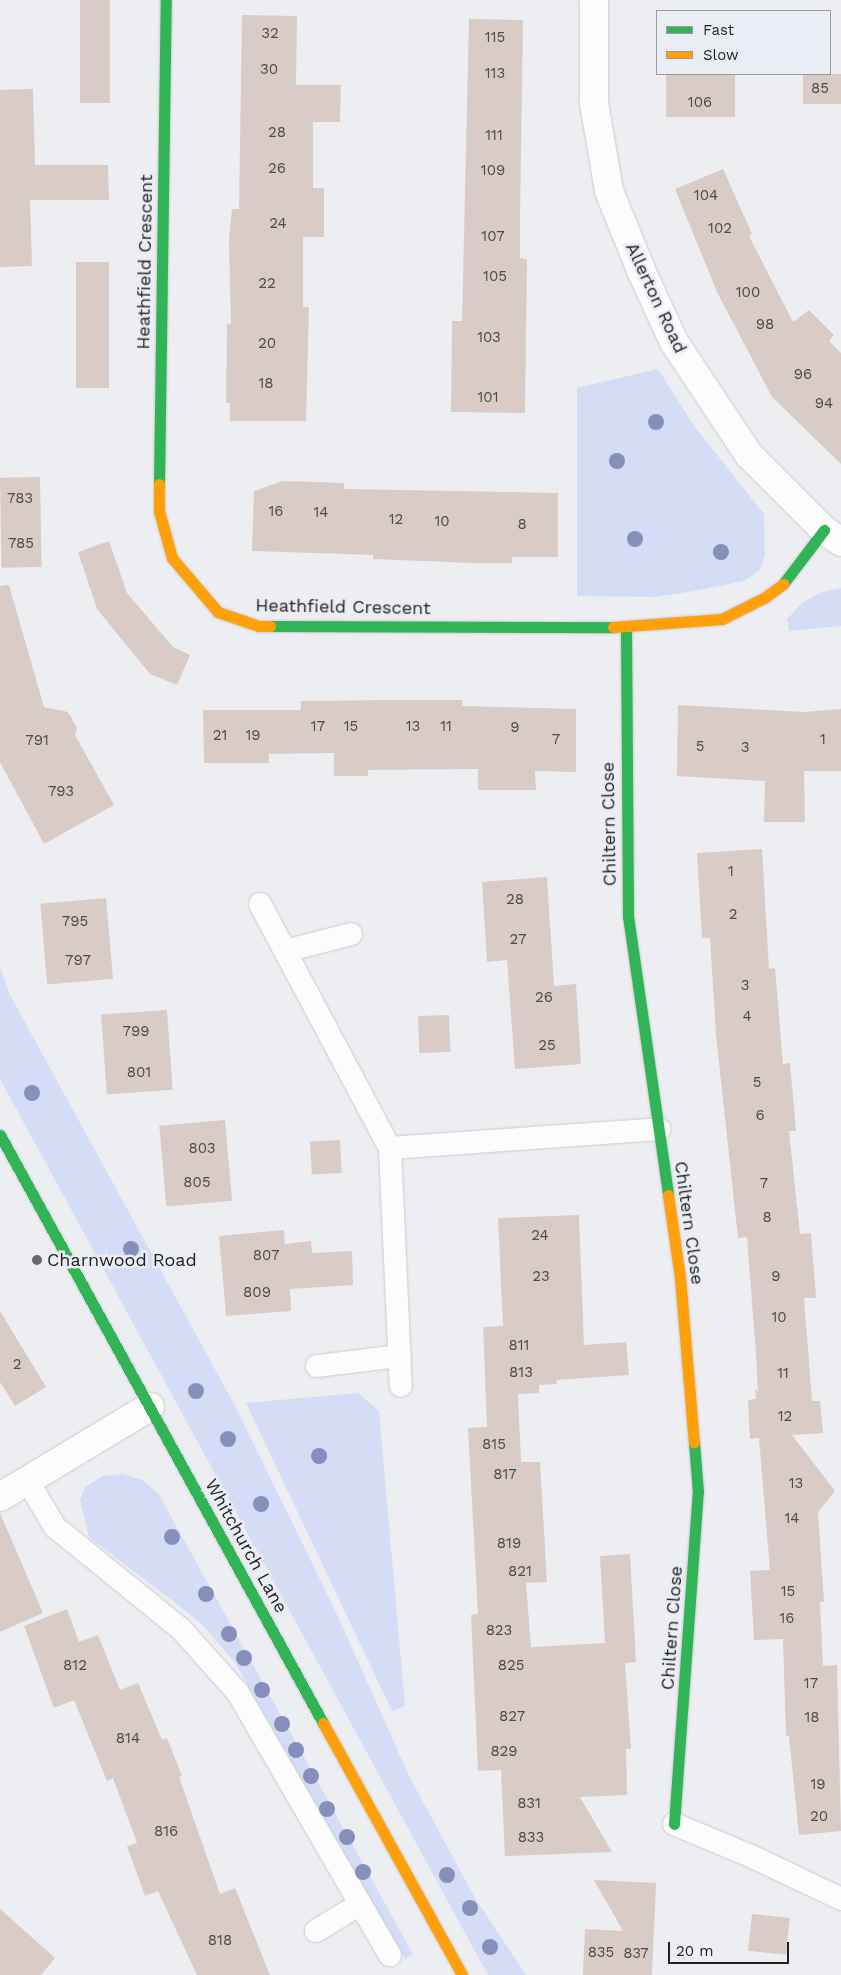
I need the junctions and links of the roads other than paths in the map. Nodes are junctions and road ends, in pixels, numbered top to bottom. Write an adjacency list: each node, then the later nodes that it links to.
1 (166, 0): 4 (street, Heathfield Crescent)
2 (594, 0): 3 (street, Allerton Road)
3 (832, 536): 4 (street, Heathfield Crescent)
4 (626, 627): 8 (street, Chiltern Close)
5 (260, 904): 7 (lane)
6 (351, 934): 7 (lane)
7 (285, 951): 10 (lane)
8 (659, 1129): 10 (lane); 17 (street, Chiltern Close)
9 (0, 1135): 14 (street, Whitchurch Lane)
10 (390, 1148): 11 (lane)
11 (399, 1356): 12 (lane); 13 (lane)
12 (317, 1366)
13 (401, 1386)
14 (150, 1407): 15 (street); 22 (street, Whitchurch Lane)
15 (27, 1480): 16 (street); 19 (lane)
16 (0, 1497)
17 (674, 1824): 18 (lane)
18 (841, 1899)
19 (360, 1904): 20 (lane); 21 (lane)
20 (316, 1931)
21 (390, 1956)
22 (462, 1975)

